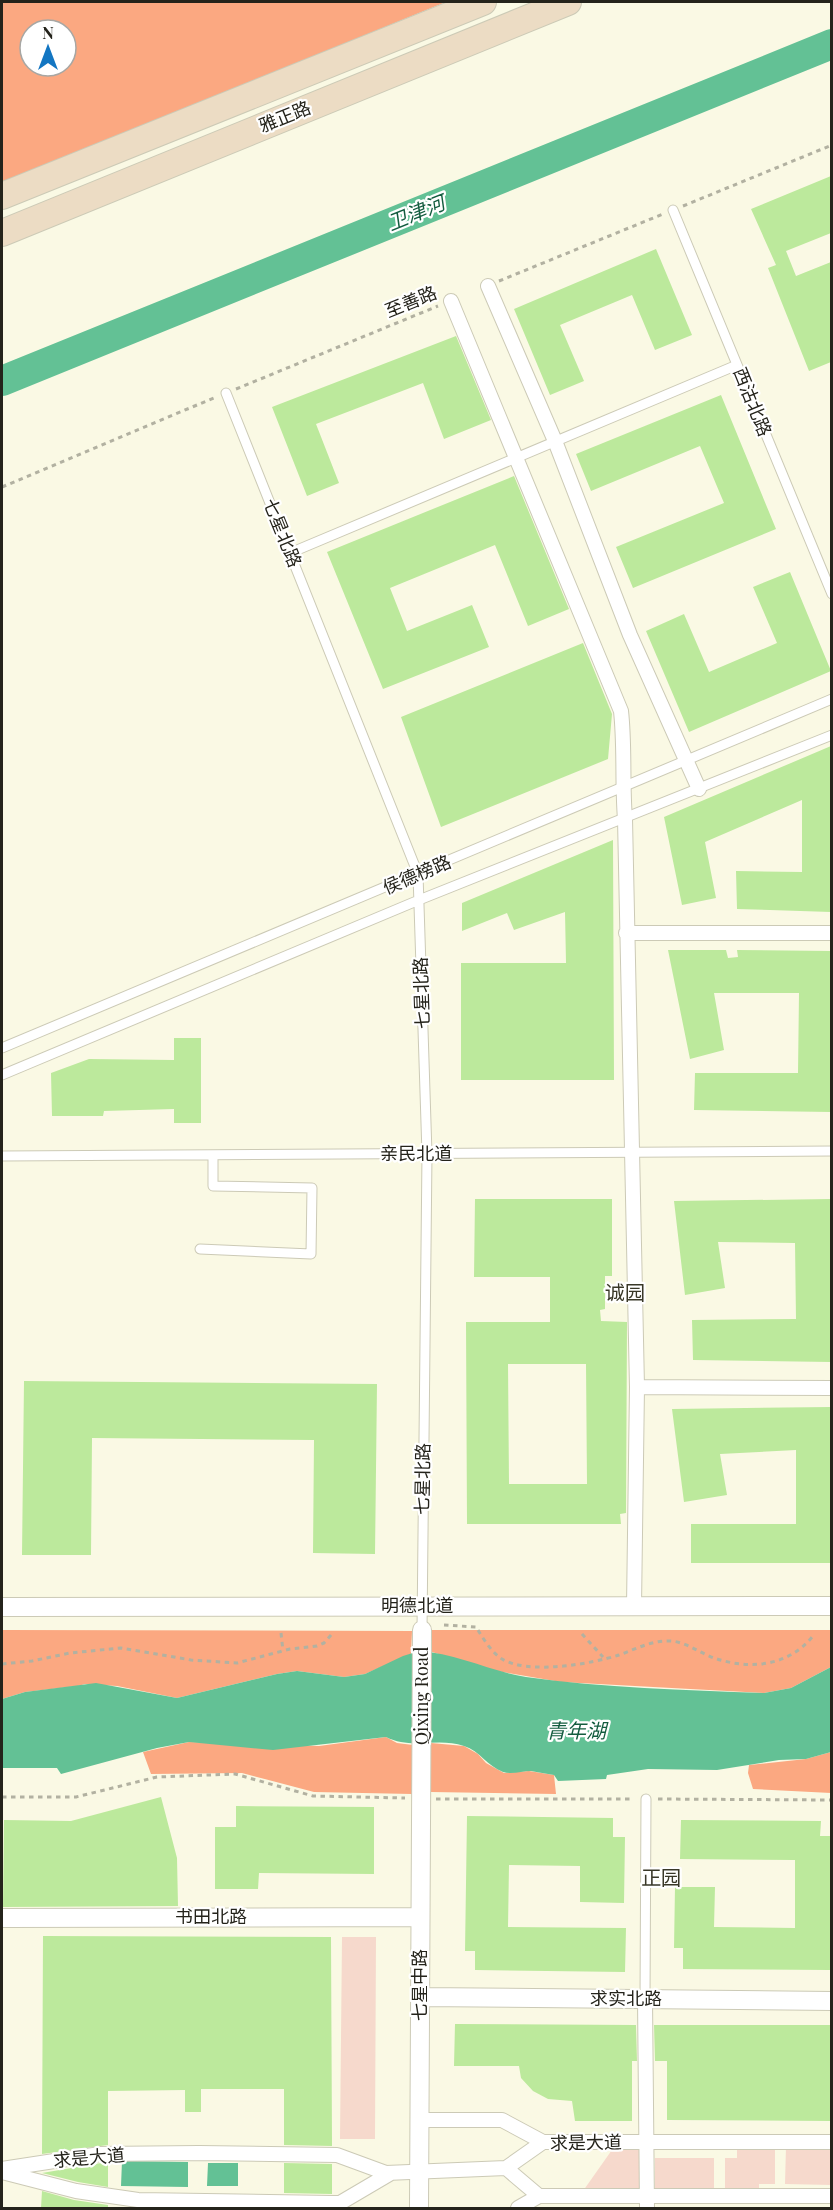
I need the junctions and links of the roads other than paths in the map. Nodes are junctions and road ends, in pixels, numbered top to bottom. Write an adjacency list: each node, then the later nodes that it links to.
1 (483, 2): 3 (main road, 雅正路)
2 (568, 2): 5 (main road, 雅正路)
3 (2, 196)
4 (673, 210): 8 (lane, 西沽北路)
5 (2, 233)
6 (488, 286): 10 (street)
7 (451, 301): 11 (street)
8 (737, 365): 10 (lane); 13 (lane, 西沽北路)
9 (226, 393): 12 (lane, 七星北路)
10 (555, 441): 11 (lane); 16 (street)
11 (516, 457): 12 (lane); 17 (street)
12 (290, 553): 20 (lane, 七星北路)
13 (831, 594)
14 (831, 699): 16 (lane, 侯德榜路)
15 (831, 735): 18 (lane, 侯德榜路)
16 (687, 762): 17 (lane, 侯德榜路); 18 (street)
17 (622, 789): 19 (street); 20 (lane, 侯德榜路)
18 (699, 789): 19 (lane, 侯德榜路)
19 (626, 819): 21 (lane, 侯德榜路); 22 (street)
20 (418, 874): 21 (lane, 七星北路); 24 (lane, 侯德榜路)
21 (419, 900): 25 (lane, 侯德榜路); 28 (lane, 七星北路)
22 (626, 933): 23 (street); 27 (street)
23 (831, 933)
24 (2, 1048)
25 (2, 1075)
26 (831, 1151): 27 (lane, 亲民北道)
27 (633, 1152): 28 (lane, 亲民北道); 32 (street)
28 (427, 1154): 29 (lane, 亲民北道); 37 (lane, 七星北路)
29 (213, 1155): 30 (lane, 亲民北道); 31 (lane)
30 (2, 1156)
31 (200, 1249)
32 (637, 1387): 33 (street); 36 (street)
33 (831, 1388)
34 (831, 1606): 36 (street, 明德北道)
35 (2, 1607): 37 (street, 明德北道)
36 (634, 1607): 37 (street, 明德北道)
37 (421, 1619): 38 (street, Qixing Road)
38 (422, 1761): 40 (street, 七星中路)
39 (646, 1799): 43 (lane)
40 (420, 1917): 41 (street, 书田北路); 42 (street, 七星中路)
41 (2, 1918)
42 (420, 1997): 43 (street, 求实北路); 45 (street, 七星中路)
43 (645, 1999): 44 (street, 求实北路); 47 (street)
44 (831, 2001)
45 (419, 2120): 46 (street); 51 (street, 七星中路)
46 (543, 2142): 47 (street, 求是大道); 49 (street, 求是大道)
47 (646, 2142): 48 (street, 求是大道); 55 (street)
48 (831, 2142)
49 (506, 2168): 51 (street, 求是大道); 53 (street)
50 (2, 2170): 52 (street, 求是大道); 52 (street, 求是大道)
51 (419, 2172): 52 (street, 求是大道); 56 (street, 七星中路)
52 (390, 2173)
53 (539, 2196): 55 (street); 57 (street)
54 (831, 2196): 55 (street)
55 (647, 2202)
56 (419, 2208)
57 (518, 2208)

